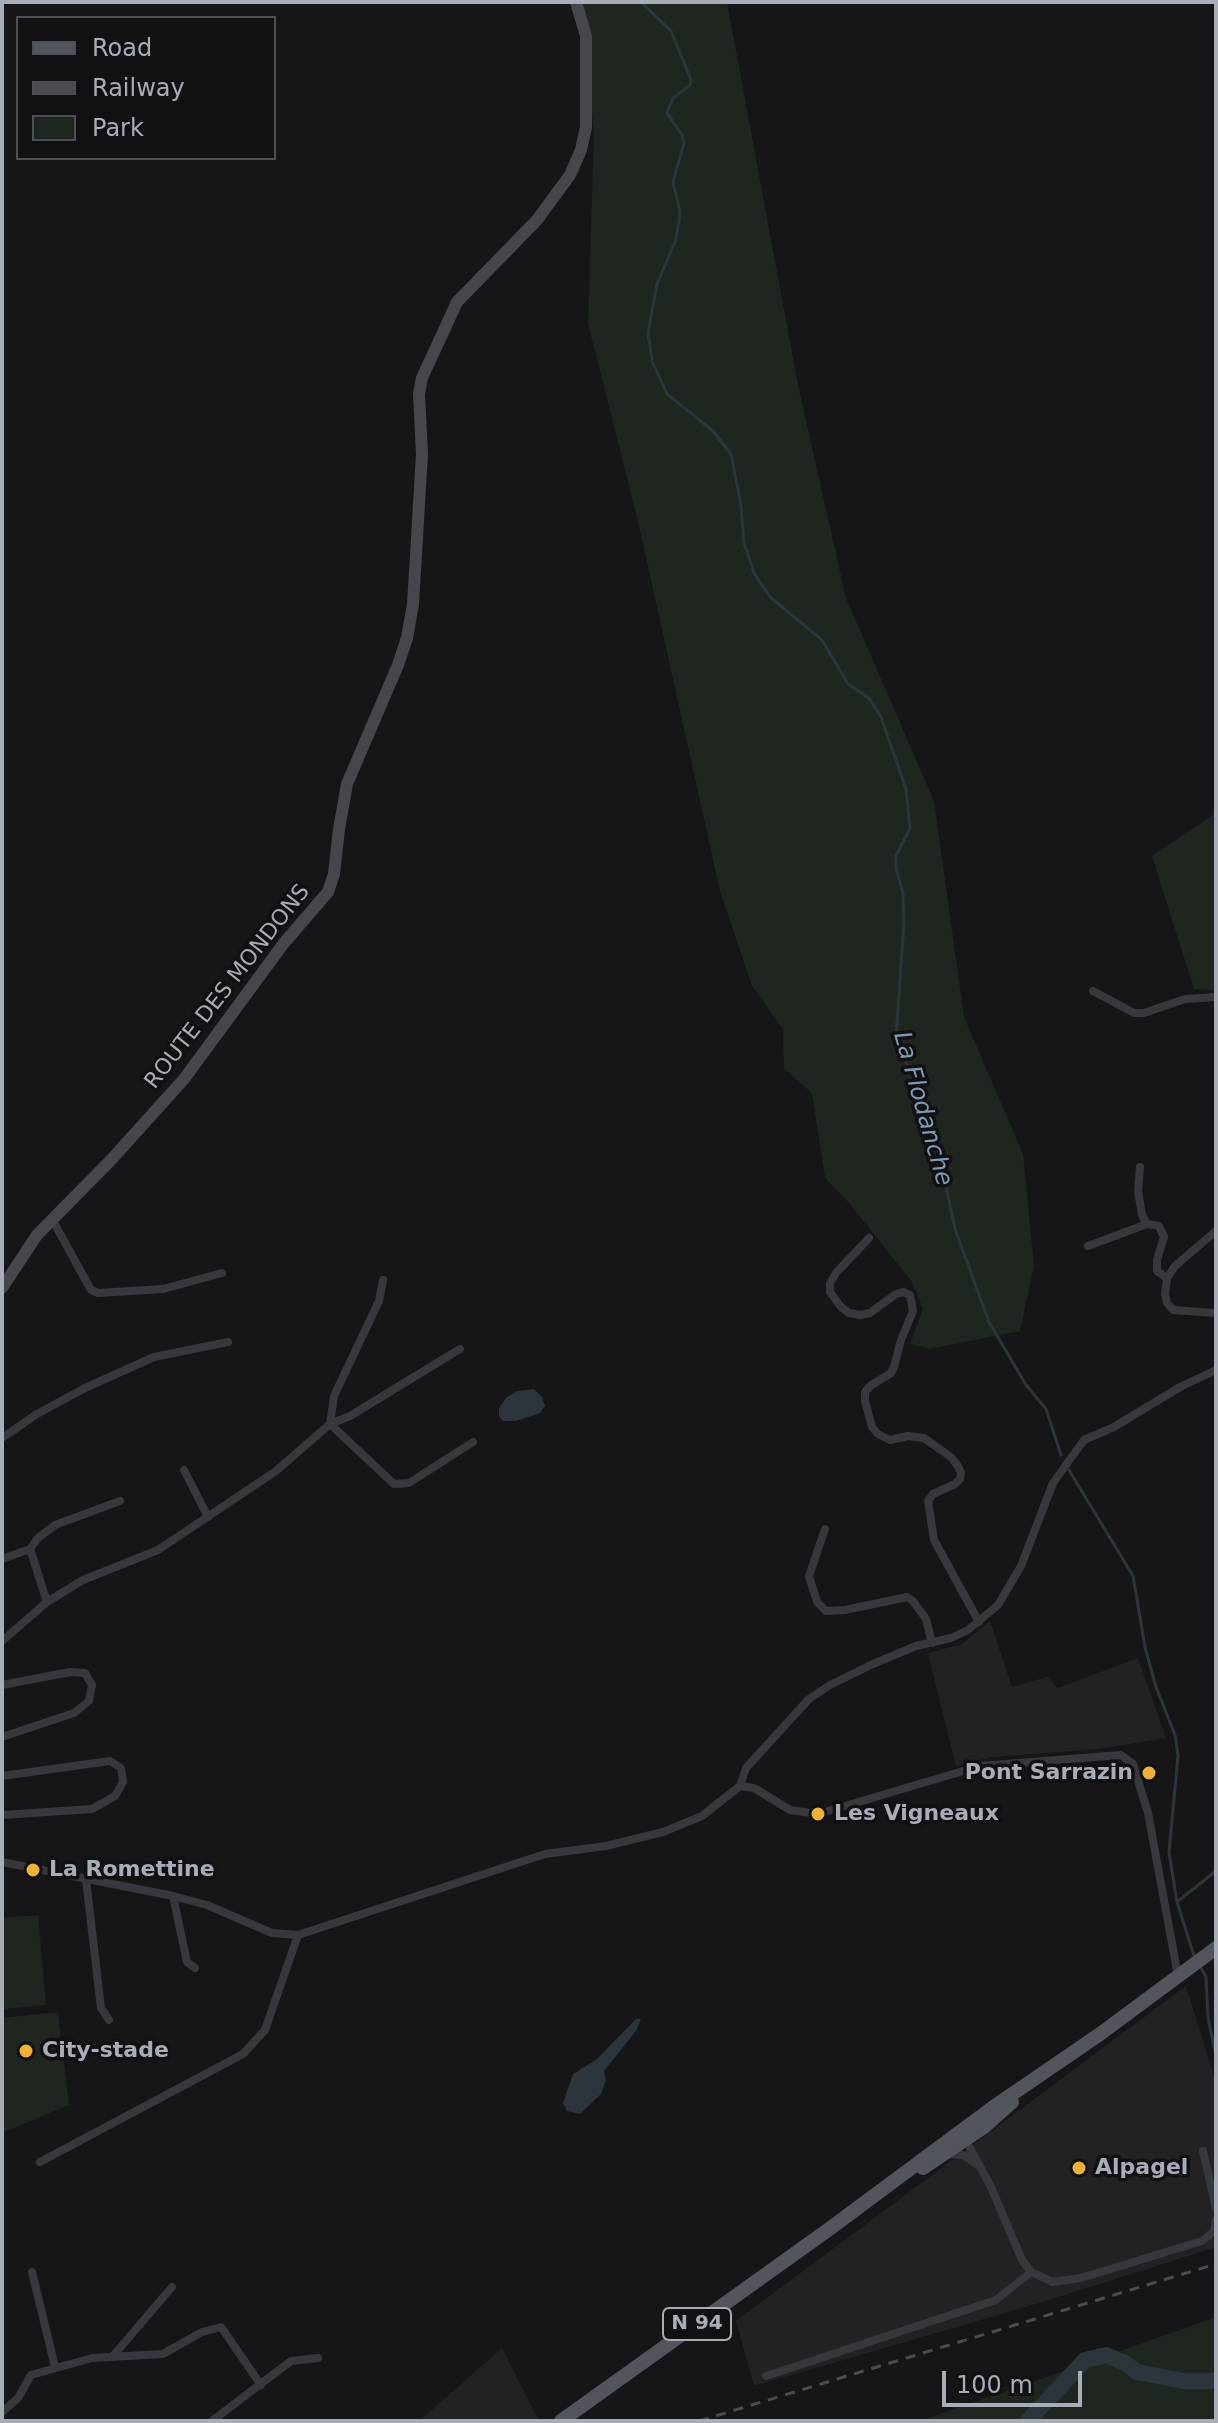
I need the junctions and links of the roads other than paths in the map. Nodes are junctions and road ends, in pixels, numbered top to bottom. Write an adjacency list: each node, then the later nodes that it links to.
1 (576, 2): 5 (street, ROUTE DES MONDONS)
2 (1093, 991): 3 (street)
3 (1216, 997)
4 (1140, 1167): 6 (street)
5 (52, 1219): 10 (street); 13 (street, ROUTE DES MONDONS)
6 (1147, 1224): 9 (street); 11 (street)
7 (1216, 1231): 11 (street)
8 (869, 1238): 28 (street)
9 (1088, 1246)
10 (222, 1273)
11 (1167, 1278): 14 (street)
12 (383, 1280): 18 (street)
13 (2, 1288)
14 (1216, 1313)
15 (228, 1342): 19 (street)
16 (460, 1349): 18 (street)
17 (1216, 1370): 28 (street)
18 (330, 1424): 20 (street); 23 (street)
19 (2, 1438)
20 (473, 1442)
21 (184, 1470): 23 (street)
22 (120, 1501): 25 (street)
23 (208, 1517): 27 (street)
24 (825, 1529): 30 (street)
25 (30, 1549): 26 (street); 27 (street)
26 (2, 1559)
27 (47, 1602): 29 (street)
28 (979, 1622): 30 (street)
29 (2, 1641)
30 (932, 1643): 34 (street)
31 (2, 1685): 32 (street)
32 (2, 1737)
33 (2, 1776): 35 (street)
34 (740, 1786): 39 (street); 42 (street)
35 (2, 1815)
36 (2, 1862): 37 (street)
37 (86, 1880): 38 (street); 43 (street)
38 (173, 1896): 39 (street); 41 (street)
39 (298, 1935): 47 (street)
40 (1212, 1952): 42 (main road, N 94)
41 (195, 1968)
42 (1178, 1976): 44 (main road, N 94)
43 (109, 2020)
44 (1063, 2060): 45 (main road, N 94); 45 (main road, N 94)
45 (956, 2146): 48 (street); 48 (street); 61 (main road, N 94)
46 (1203, 2151): 49 (street)
47 (40, 2162)
48 (976, 2164): 52 (street)
49 (1216, 2208)
50 (1216, 2220): 52 (street)
51 (32, 2272): 56 (street)
52 (1031, 2272): 57 (street)
53 (172, 2287): 54 (street)
54 (113, 2356): 56 (street); 58 (street)
55 (318, 2358): 58 (street)
56 (55, 2367): 59 (street)
57 (766, 2376)
58 (261, 2385): 60 (street)
59 (2, 2412)
60 (212, 2421)
61 (561, 2421)

